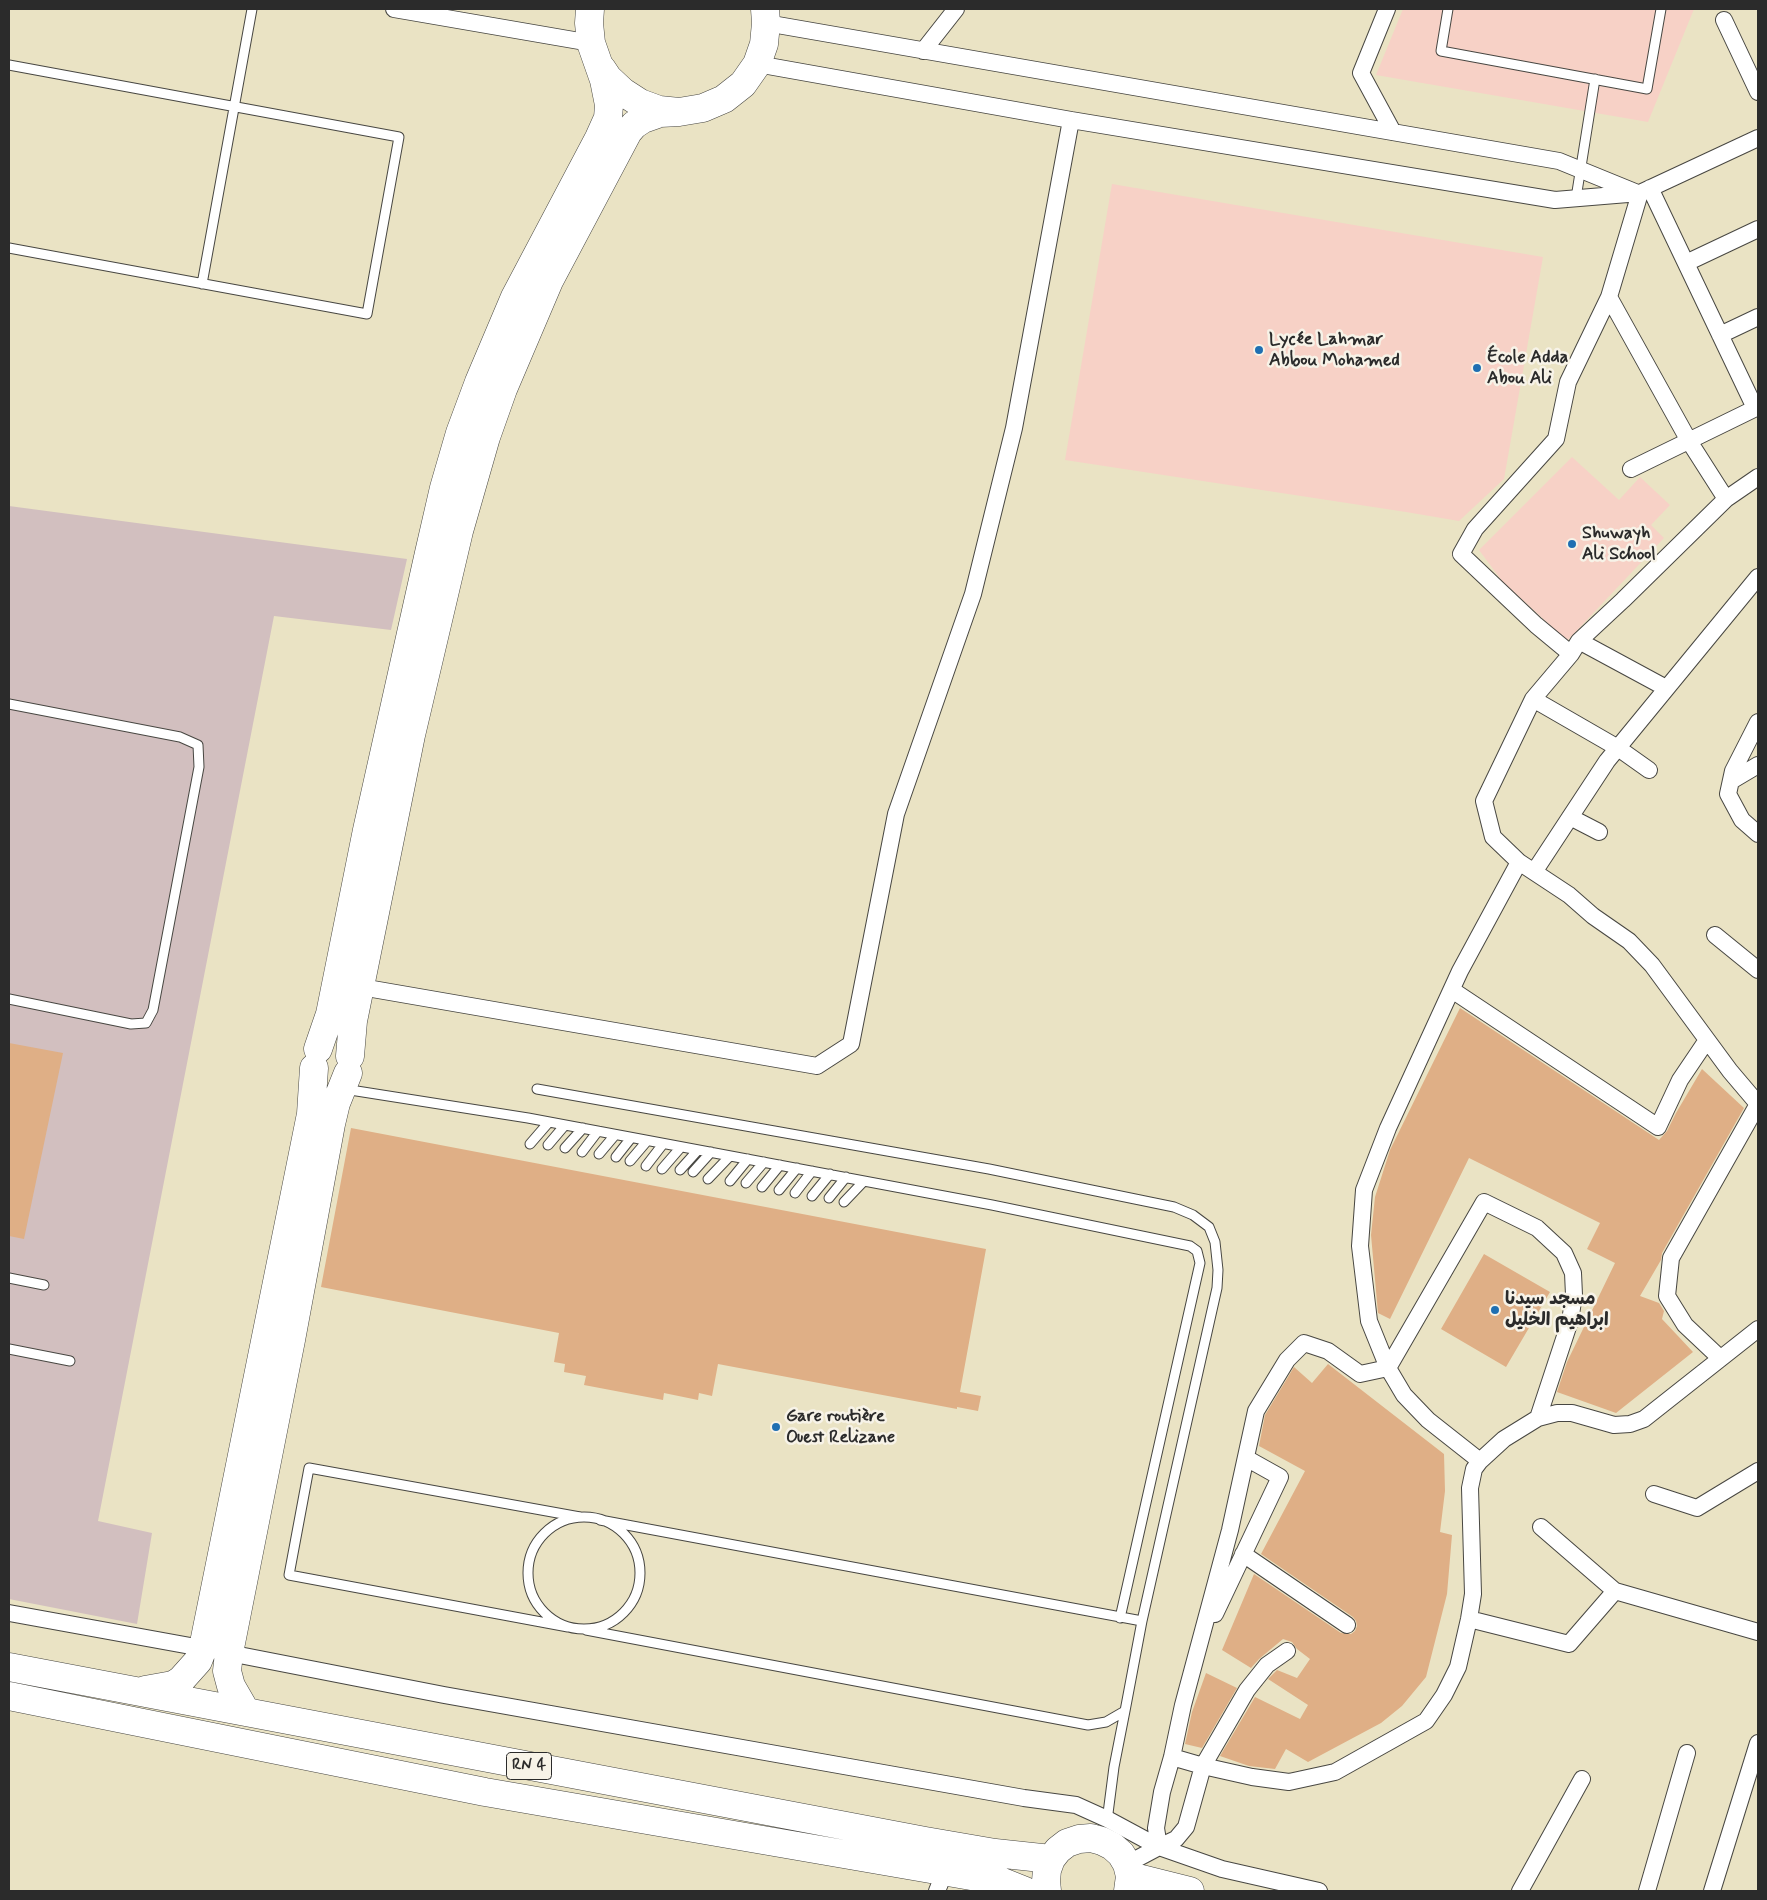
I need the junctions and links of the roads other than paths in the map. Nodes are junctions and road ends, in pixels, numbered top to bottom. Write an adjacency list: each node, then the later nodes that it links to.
1 (252, 9): 16 (lane)
2 (394, 9): 11 (street)
3 (590, 9): 11 (highway)
4 (956, 9): 10 (street)
5 (1387, 9): 19 (street)
6 (1448, 9): 14 (lane)
7 (1661, 9): 14 (lane)
8 (766, 16): 10 (street); 12 (highway)
9 (1724, 20): 15 (street)
10 (923, 51): 19 (street)
11 (594, 52): 17 (highway); 57 (highway)
12 (756, 64): 17 (highway); 18 (street)
13 (9, 65): 16 (lane)
14 (1595, 79): 21 (lane)
15 (1758, 92)
16 (234, 107): 27 (lane); 27 (lane)
17 (679, 112): 53 (highway)
18 (1071, 120): 23 (street); 53 (street)
19 (1393, 132): 21 (street)
20 (1758, 138): 22 (street)
21 (1581, 170): 22 (street); 23 (lane)
22 (1645, 191): 23 (street); 26 (street); 28 (street)
23 (1576, 198)
24 (1758, 229): 26 (street)
25 (9, 248): 27 (lane)
26 (1686, 263): 30 (street)
27 (202, 284)
28 (1609, 297): 32 (street); 37 (street)
29 (1758, 317): 30 (street)
30 (1720, 335): 31 (street)
31 (1757, 408): 32 (street)
32 (1689, 441): 33 (street); 35 (street)
33 (1631, 469)
34 (1757, 481): 35 (street)
35 (1726, 499): 37 (street)
36 (1758, 577): 38 (street)
37 (1575, 648): 38 (street); 39 (street)
38 (1666, 688): 42 (street)
39 (1533, 699): 42 (street); 49 (street)
40 (9, 704): 55 (lane)
41 (1758, 722): 45 (street)
42 (1618, 748): 44 (street); 46 (street)
43 (1758, 765): 45 (street)
44 (1649, 770)
45 (1731, 781): 48 (street)
46 (1570, 817): 47 (street); 50 (street)
47 (1599, 832)
48 (1758, 834)
49 (1519, 862): 50 (street); 54 (street)
50 (1534, 872): 56 (street)
51 (1715, 935): 52 (street)
52 (1758, 970)
53 (361, 987): 58 (highway)
54 (1452, 990): 56 (street); 107 (street)
55 (9, 1000)
56 (1707, 1040): 60 (street)
57 (316, 1059): 58 (highway); 126 (highway)
58 (346, 1072): 61 (lane); 126 (highway)
59 (537, 1089): 121 (lane)
60 (1758, 1104): 105 (street)
61 (549, 1122): 62 (lane); 68 (lane)
62 (565, 1125): 63 (lane); 70 (lane)
63 (583, 1128): 64 (lane); 71 (lane)
64 (598, 1131): 65 (lane); 74 (lane)
65 (615, 1134): 66 (lane); 76 (lane)
66 (631, 1138): 67 (lane); 78 (lane)
67 (647, 1141): 69 (lane); 80 (lane)
68 (530, 1144)
69 (663, 1144): 72 (lane); 83 (lane)
70 (548, 1145)
71 (565, 1148)
72 (681, 1148): 73 (lane); 85 (lane)
73 (698, 1150): 75 (lane); 86 (lane)
74 (582, 1152)
75 (711, 1152): 77 (lane); 88 (lane)
76 (599, 1154)
77 (730, 1156): 79 (lane); 91 (lane)
78 (616, 1157)
79 (748, 1159): 81 (lane); 92 (lane)
80 (630, 1160)
81 (764, 1162): 82 (lane); 94 (lane)
82 (780, 1165): 84 (lane); 95 (lane)
83 (646, 1166)
84 (798, 1168): 87 (lane); 96 (lane)
85 (662, 1169)
86 (680, 1170)
87 (812, 1171): 89 (lane); 97 (lane)
88 (693, 1172)
89 (830, 1174): 90 (lane); 98 (lane)
90 (846, 1178): 93 (lane); 99 (lane)
91 (708, 1179)
92 (730, 1180)
93 (864, 1181): 100 (lane); 119 (lane)
94 (746, 1183)
95 (762, 1187)
96 (779, 1190)
97 (795, 1192)
98 (812, 1196)
99 (829, 1198)
100 (844, 1202)
101 (9, 1278): 102 (lane)
102 (44, 1285)
103 (1758, 1329): 105 (street)
104 (9, 1349): 106 (lane)
105 (1720, 1358): 108 (street)
106 (70, 1361)
107 (1388, 1368): 108 (street); 109 (street); 110 (street)
108 (1538, 1418): 110 (street)
109 (1246, 1458): 116 (street); 128 (street)
110 (1480, 1460): 120 (street)
111 (1758, 1472): 112 (street)
112 (1654, 1494)
113 (580, 1517): 114 (lane); 123 (lane); 123 (lane)
114 (600, 1520): 119 (lane); 124 (lane)
115 (1540, 1527): 117 (street)
116 (1243, 1554): 122 (street); 128 (street)
117 (1615, 1591): 120 (street); 125 (street)
118 (9, 1613): 126 (street)
119 (1120, 1618): 121 (lane)
120 (1469, 1619): 137 (street)
121 (1142, 1621): 132 (lane)
122 (1347, 1625)
123 (568, 1627): 124 (lane)
124 (586, 1630): 132 (lane)
125 (1758, 1632)
126 (216, 1650): 130 (highway); 133 (highway); 139 (street)
127 (1287, 1651): 137 (street)
128 (1197, 1652): 136 (street)
129 (9, 1667): 130 (highway, RN 4)
130 (139, 1691): 133 (highway, RN 4)
131 (9, 1696): 143 (highway, RN 4)
132 (1125, 1711): 139 (lane)
133 (246, 1712): 141 (highway, RN 4)
134 (1758, 1743): 150 (street)
135 (1688, 1753): 149 (street)
136 (1172, 1757): 137 (street); 140 (street)
137 (1203, 1766): 140 (street)
138 (1582, 1779): 148 (street)
139 (1105, 1830): 140 (street); 141 (highway); 142 (highway)
140 (1159, 1847): 142 (street); 147 (street)
141 (1051, 1860): 145 (highway)
142 (1128, 1877): 146 (highway)
143 (941, 1881): 144 (highway, RN 4)
144 (1025, 1891)
145 (1047, 1891)
146 (1190, 1891)
147 (1319, 1891)
148 (1520, 1891)
149 (1647, 1891)
150 (1712, 1891)

